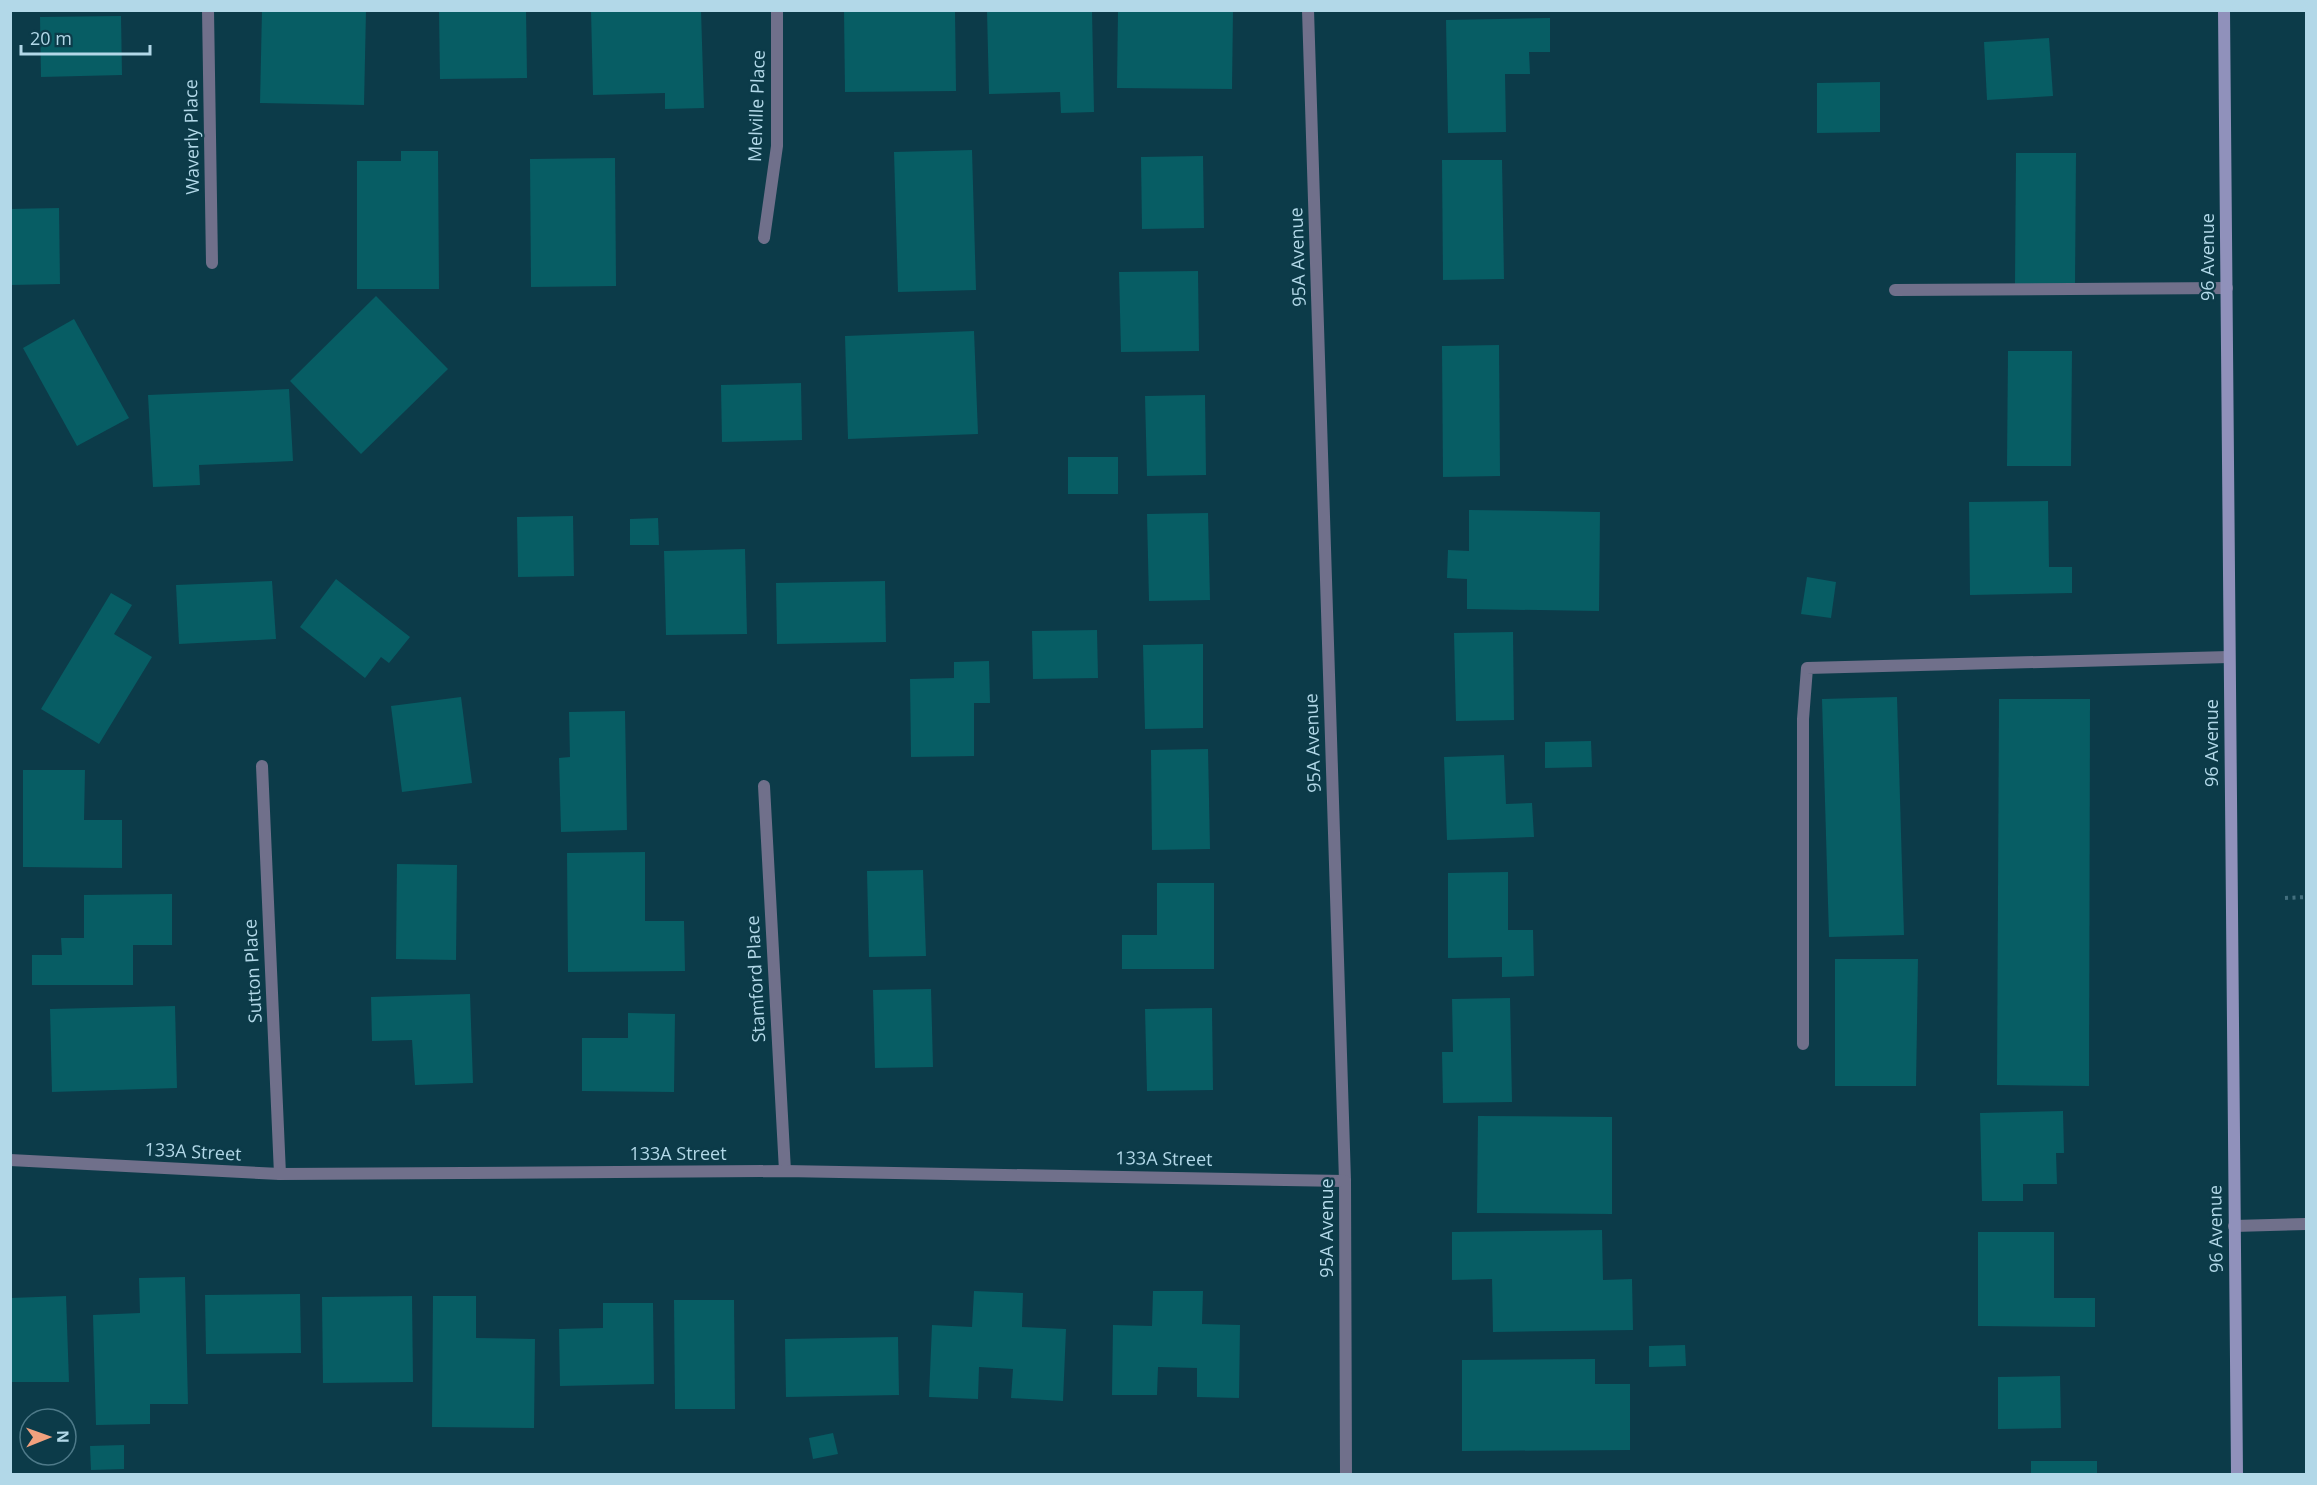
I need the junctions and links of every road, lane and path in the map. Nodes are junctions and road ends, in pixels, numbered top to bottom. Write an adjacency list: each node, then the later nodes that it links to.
1 (208, 10): 6 (street, Waverly Place)
2 (777, 10): 5 (street, Melville Place)
3 (1308, 10): 18 (street, 95A Avenue)
4 (2224, 10): 7 (main road, 96 Avenue)
5 (764, 238)
6 (212, 263)
7 (2227, 288): 8 (street); 9 (main road, 96 Avenue)
8 (1895, 290)
9 (2229, 657): 14 (street); 20 (main road, 96 Avenue)
10 (262, 766): 17 (street, Sutton Place)
11 (764, 786): 16 (street, Stamford Place)
12 (2307, 897): 13 (path)
13 (2284, 898)
14 (1803, 1044)
15 (10, 1160): 17 (street, 133A Street)
16 (784, 1171): 17 (street, 133A Street); 18 (street, 133A Street)
17 (280, 1174)
18 (1345, 1181): 21 (street, 95A Avenue)
19 (2307, 1224): 20 (street)
20 (2234, 1226): 22 (main road, 96 Avenue)
21 (1346, 1474)
22 (2237, 1474)

